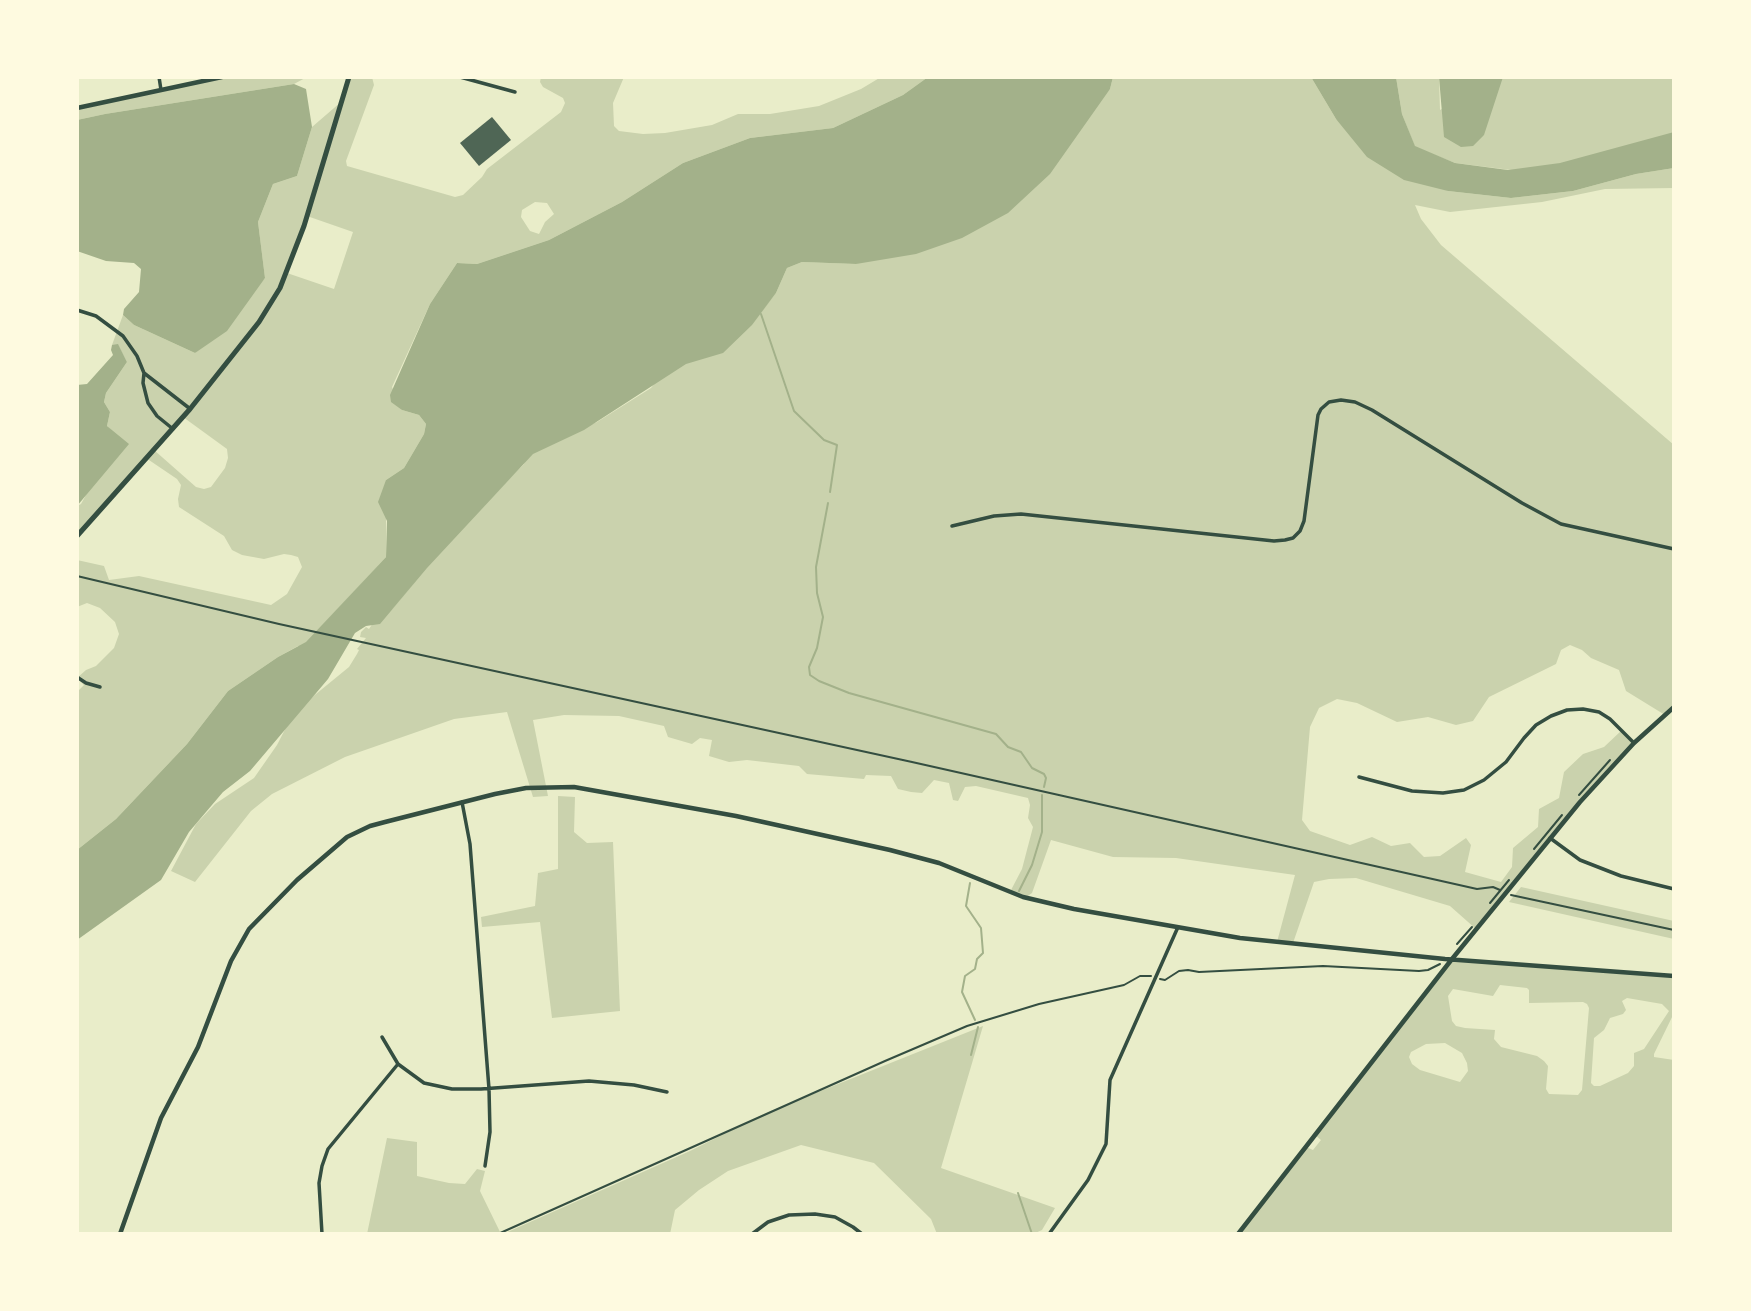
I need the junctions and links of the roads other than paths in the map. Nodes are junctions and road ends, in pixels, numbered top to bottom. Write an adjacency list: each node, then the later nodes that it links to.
1 (159, 77): 5 (street)
2 (222, 77): 5 (street)
3 (349, 77): 10 (main road)
4 (460, 77): 6 (street)
5 (161, 90): 7 (street)
6 (514, 92)
7 (77, 108)
8 (77, 310): 9 (street)
9 (144, 373): 10 (street); 11 (street)
10 (190, 409): 11 (main road)
11 (173, 429): 13 (main road)
12 (952, 526): 14 (street)
13 (77, 537)
14 (1674, 550)
15 (77, 677): 16 (street)
16 (100, 687)
17 (1674, 707): 18 (street)
18 (1634, 743): 19 (street); 21 (street)
19 (1359, 777)
20 (463, 802): 23 (street); 28 (street); 31 (street)
21 (1550, 838): 22 (street); 24 (street)
22 (1674, 889)
23 (1178, 927): 24 (street); 35 (street)
24 (1452, 959): 25 (street); 36 (street)
25 (1674, 976)
26 (382, 1037): 27 (street)
27 (398, 1064): 28 (street); 32 (street)
28 (489, 1089): 29 (street); 30 (street)
29 (667, 1092)
30 (485, 1166)
31 (120, 1234)
32 (322, 1234)
33 (752, 1234): 34 (street)
34 (862, 1234)
35 (1049, 1234)
36 (1238, 1234)

